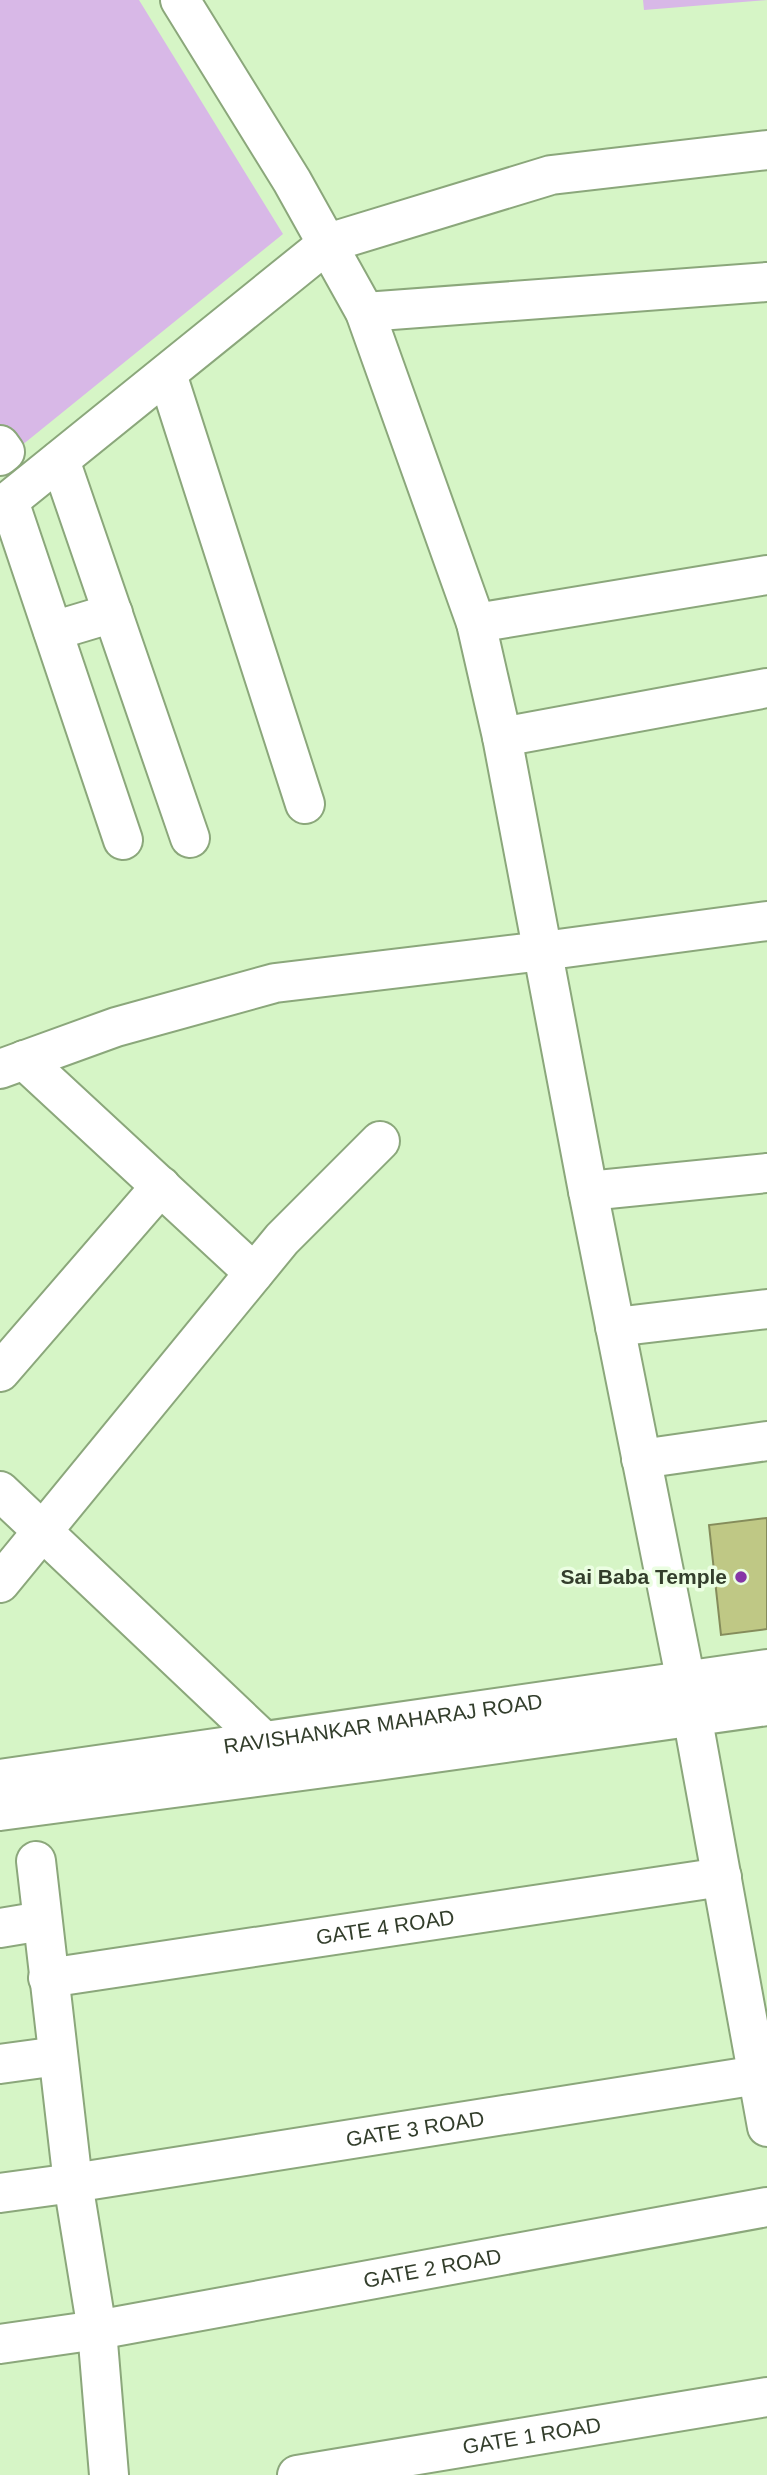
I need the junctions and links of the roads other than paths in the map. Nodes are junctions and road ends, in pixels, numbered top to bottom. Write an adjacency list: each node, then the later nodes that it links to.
1 (180, 0): 3 (street)
2 (767, 150): 3 (street)
3 (328, 243): 5 (street); 6 (street)
4 (767, 282): 5 (street)
5 (365, 312): 13 (street)
6 (167, 374): 9 (street); 17 (street)
7 (0, 445): 8 (street)
8 (0, 456)
9 (60, 460): 10 (street); 12 (street)
10 (5, 505): 14 (street)
11 (767, 575): 13 (street)
12 (113, 613): 14 (street); 18 (street)
13 (476, 623): 16 (street)
14 (53, 631): 19 (street)
15 (767, 688): 16 (street)
16 (502, 737): 21 (street)
17 (305, 804)
18 (190, 838)
19 (123, 840)
20 (767, 921): 21 (street)
21 (543, 951): 22 (street); 26 (street)
22 (12, 1065): 25 (street)
23 (380, 1141): 27 (street)
24 (767, 1173): 26 (street)
25 (161, 1186): 27 (street); 30 (street)
26 (588, 1191): 29 (street)
27 (254, 1273): 34 (street)
28 (767, 1309): 29 (street)
29 (615, 1327): 32 (street)
30 (0, 1372)
31 (767, 1441): 32 (street)
32 (641, 1459): 37 (street)
33 (0, 1491): 34 (street)
34 (43, 1530): 35 (street); 39 (street)
35 (0, 1583)
36 (767, 1669): 37 (street, RAVISHANKAR MAHARAJ ROAD)
37 (689, 1700): 38 (street, RAVISHANKAR MAHARAJ ROAD); 39 (street, RAVISHANKAR MAHARAJ ROAD); 41 (street, RAVISHANKAR MAHARAJ ROAD); 43 (street)
38 (767, 1706)
39 (265, 1742): 40 (street, RAVISHANKAR MAHARAJ ROAD)
40 (0, 1779)
41 (0, 1811)
42 (36, 1861): 44 (street)
43 (722, 1877): 46 (street, GATE 4 ROAD); 49 (street)
44 (42, 1921): 45 (street); 46 (street)
45 (0, 1928)
46 (48, 1978): 47 (street)
47 (58, 2056): 48 (street); 51 (street)
48 (0, 2064)
49 (758, 2075): 50 (street); 51 (street, GATE 3 ROAD)
50 (767, 2127)
51 (73, 2183): 52 (street, GATE 3 ROAD); 54 (street)
52 (0, 2193)
53 (767, 2207): 54 (street, GATE 2 ROAD)
54 (97, 2330): 55 (street, GATE 2 ROAD); 57 (street)
55 (0, 2344)
56 (767, 2397): 58 (street, GATE 1 ROAD)
57 (109, 2475)
58 (297, 2475)

